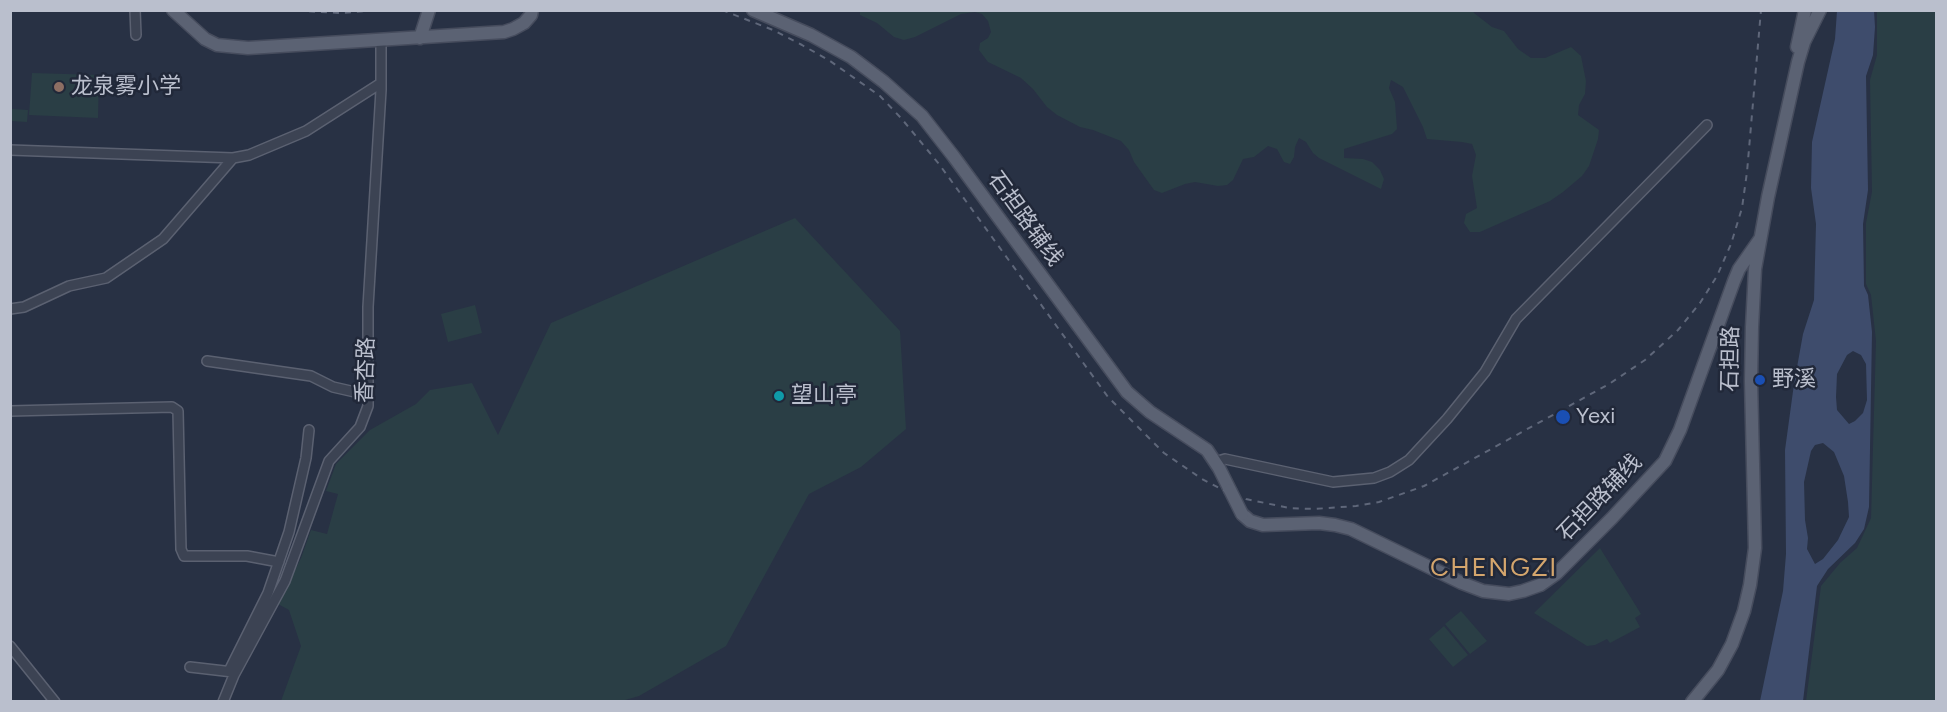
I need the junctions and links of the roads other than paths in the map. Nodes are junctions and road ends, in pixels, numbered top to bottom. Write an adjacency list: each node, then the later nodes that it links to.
1 (135, 10): 8 (street)
2 (172, 10): 10 (main road)
3 (429, 10): 9 (main road)
4 (532, 10): 9 (main road)
5 (753, 10): 22 (main road, 石担路辅线)
6 (1805, 10): 11 (main road)
7 (1820, 10): 11 (main road, 石担路)
8 (136, 35)
9 (420, 38): 10 (main road)
10 (381, 40): 12 (street, 香杏路)
11 (1798, 63): 16 (main road, 石担路)
12 (381, 83): 15 (street); 19 (street, 香杏路)
13 (1707, 125): 22 (street)
14 (10, 150): 15 (street)
15 (233, 159): 17 (street)
16 (1760, 239): 22 (main road, 石担路辅线, bridge); 29 (main road, 石担路)
17 (10, 309)
18 (207, 361): 19 (street)
19 (368, 395): 26 (street, 香杏路)
20 (10, 411): 23 (street)
21 (309, 430): 23 (street)
22 (1215, 462)
23 (279, 562): 26 (street)
24 (10, 646): 27 (street)
25 (190, 667): 26 (street)
26 (232, 672): 28 (street, 香杏路)
27 (55, 702)
28 (224, 702)
29 (1692, 702)

